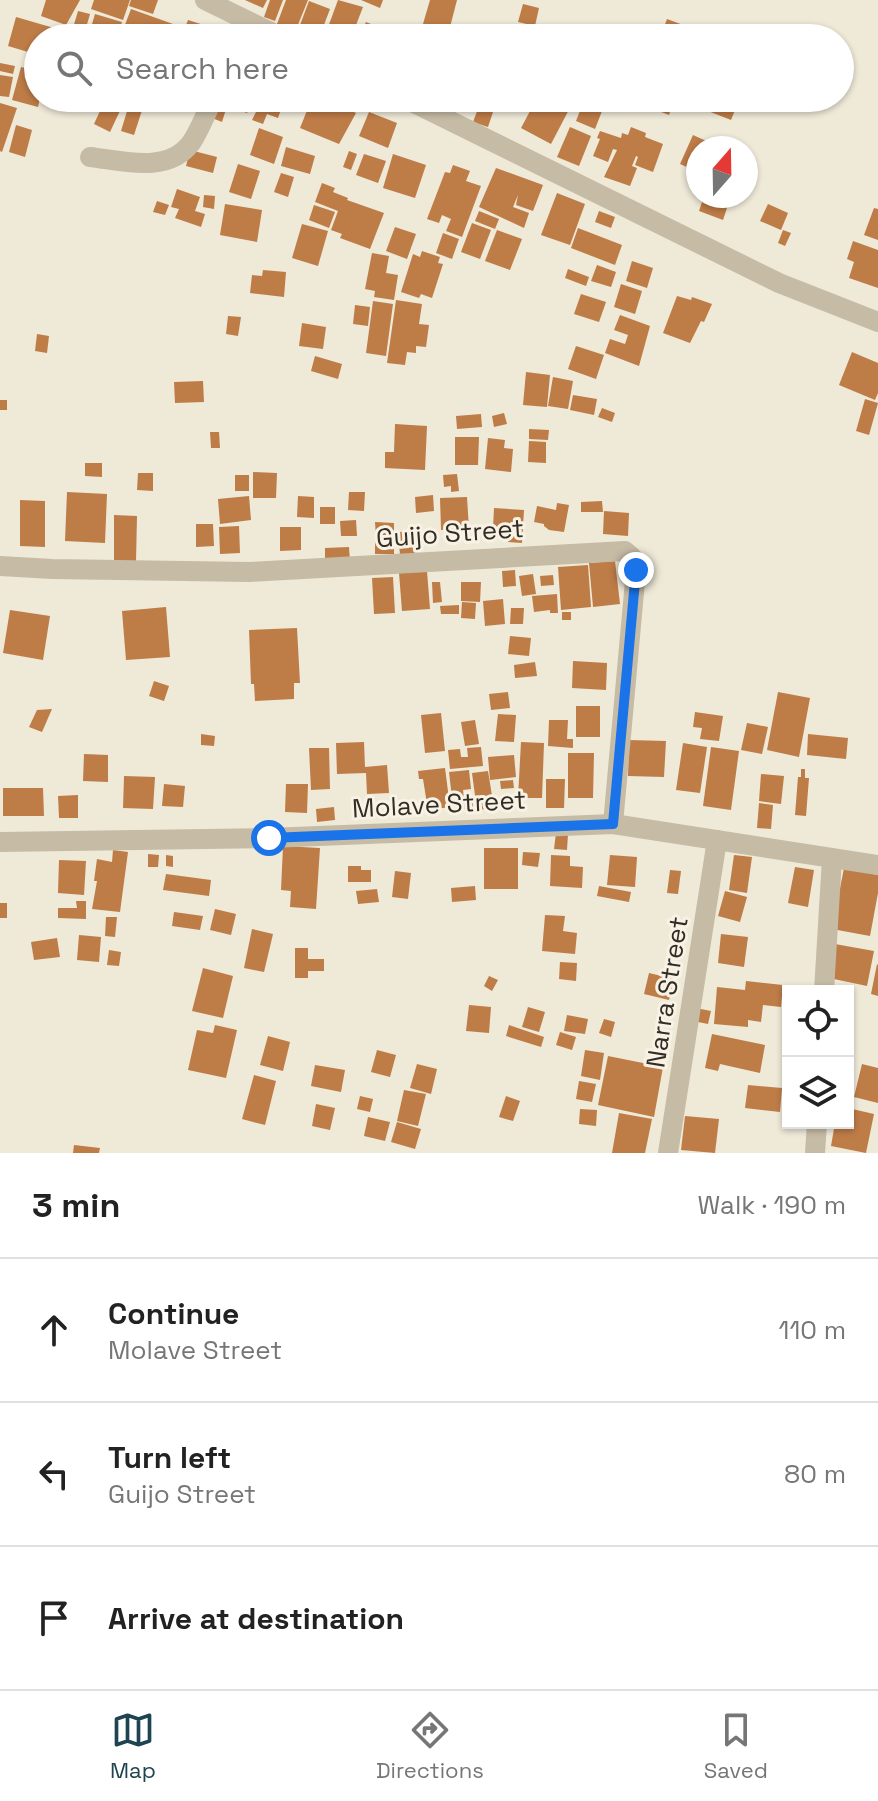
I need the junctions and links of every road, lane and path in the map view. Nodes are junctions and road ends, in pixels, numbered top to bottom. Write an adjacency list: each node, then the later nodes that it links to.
1 (205, 0): 2 (street)
2 (239, 24)
3 (207, 112): 5 (street)
4 (432, 112): 6 (street)
5 (90, 157)
6 (878, 322)
7 (0, 566): 8 (street, Guijo Street)
8 (613, 824): 9 (street, Molave Street); 10 (street, Molave Street)
9 (717, 840): 11 (street, Molave Street); 15 (street, Narra Street)
10 (0, 842)
11 (832, 858): 12 (street, Molave Street); 13 (street)
12 (878, 865)
13 (824, 985)
14 (817, 1129): 16 (street)
15 (668, 1153)
16 (815, 1153)

